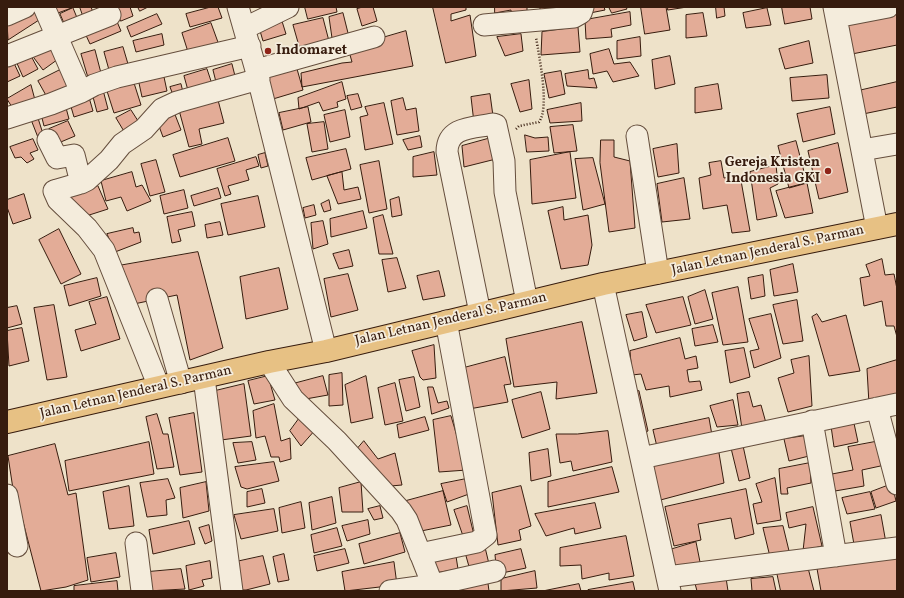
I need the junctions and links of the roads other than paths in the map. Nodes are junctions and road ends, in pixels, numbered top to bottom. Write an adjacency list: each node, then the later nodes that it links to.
1 (25, 7): 8 (street)
2 (44, 7): 11 (street)
3 (238, 7): 12 (street)
4 (288, 7): 12 (street)
5 (583, 7): 10 (street)
6 (888, 7): 7 (street)
7 (835, 12): 21 (street)
8 (7, 15)
9 (110, 15): 11 (street)
10 (484, 25)
11 (58, 36): 14 (street); 16 (street)
12 (247, 37): 15 (street); 16 (street)
13 (374, 37): 15 (street)
14 (7, 56)
15 (258, 75): 22 (street); 30 (street)
16 (81, 92): 17 (street)
17 (7, 118)
18 (637, 136): 24 (street)
19 (48, 140): 22 (street)
20 (897, 144): 21 (street)
21 (862, 150): 23 (street)
22 (80, 183): 34 (street)
23 (887, 226): 24 (main road, Jalan Letnan Jenderal S. Parman)
24 (658, 273): 25 (main road, Jalan Letnan Jenderal S. Parman)
25 (603, 284): 27 (main road, Jalan Letnan Jenderal S. Parman); 39 (street)
26 (158, 299): 33 (street)
27 (527, 302): 28 (main road, Jalan Letnan Jenderal S. Parman); 28 (street)
28 (480, 313): 29 (main road, Jalan Letnan Jenderal S. Parman)
29 (446, 321): 30 (main road, Jalan Letnan Jenderal S. Parman); 45 (street)
30 (326, 350): 31 (main road, Jalan Letnan Jenderal S. Parman)
31 (269, 362): 32 (main road, Jalan Letnan Jenderal S. Parman); 45 (street)
32 (204, 378): 33 (main road, Jalan Letnan Jenderal S. Parman); 51 (street)
33 (181, 383): 34 (main road, Jalan Letnan Jenderal S. Parman)
34 (159, 387): 38 (main road, Jalan Letnan Jenderal S. Parman)
35 (897, 404): 36 (street)
36 (877, 408): 37 (street); 40 (street)
37 (812, 421): 39 (street); 46 (street)
38 (7, 422)
39 (641, 458): 48 (street)
40 (897, 484)
41 (7, 495): 43 (street)
42 (136, 543): 50 (street)
43 (17, 546)
44 (897, 548): 46 (street)
45 (420, 554): 49 (street)
46 (836, 556): 48 (street)
47 (495, 571): 49 (street)
48 (668, 584)
49 (434, 588): 52 (street)
50 (142, 591)
51 (232, 591)
52 (390, 591)

